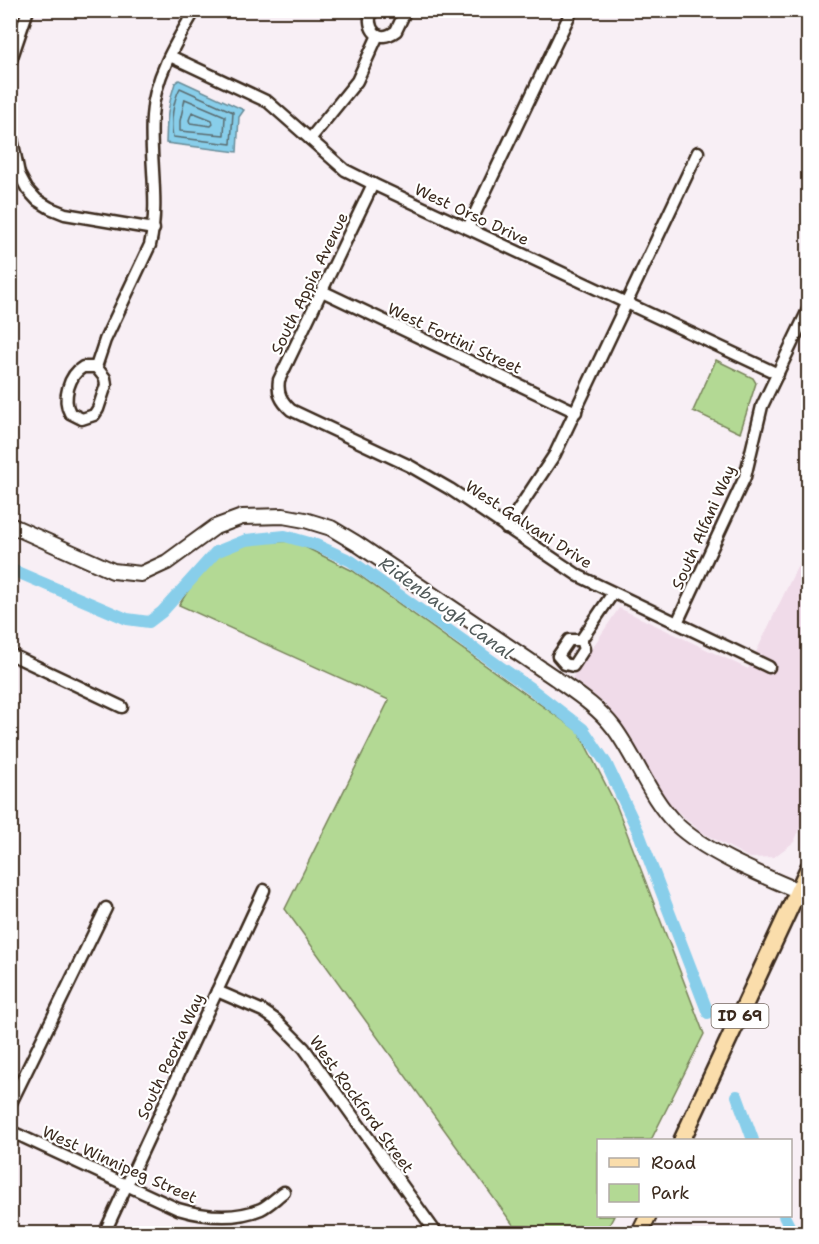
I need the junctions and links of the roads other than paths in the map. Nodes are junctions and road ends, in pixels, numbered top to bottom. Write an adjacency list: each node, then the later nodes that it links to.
1 (28, 10): 8 (street)
2 (195, 10): 7 (street)
3 (371, 10): 6 (street)
4 (405, 10): 6 (street)
5 (572, 10): 13 (street)
6 (378, 35): 10 (street)
7 (170, 56): 10 (street, West Orso Drive); 14 (street)
8 (10, 63)
9 (10, 129): 14 (street)
10 (310, 139): 12 (street, West Orso Drive)
11 (698, 152): 16 (street)
12 (373, 184): 13 (street, West Orso Drive); 15 (street, South Appia Avenue)
13 (468, 228): 16 (street, West Orso Drive)
14 (154, 229): 18 (street)
15 (322, 291): 20 (street, South Appia Avenue); 21 (street, West Fortini Street)
16 (628, 303): 19 (street, West Orso Drive); 21 (street)
17 (808, 310): 19 (street, South Alfani Way)
18 (96, 367): 18 (street)
19 (778, 374): 25 (street, South Alfani Way)
20 (279, 397): 23 (street, West Galvani Drive)
21 (576, 412): 23 (street)
22 (10, 525): 30 (main road)
23 (506, 528): 24 (street, West Galvani Drive)
24 (613, 593): 25 (street, West Galvani Drive); 26 (street)
25 (677, 623): 29 (street, West Galvani Drive)
26 (581, 640): 28 (street); 28 (street)
27 (10, 654): 31 (street)
28 (565, 664): 30 (street)
29 (769, 667)
30 (555, 678): 34 (main road)
31 (122, 707)
32 (808, 869): 34 (main road, ID 69)
33 (264, 890): 36 (street, South Peoria Way)
34 (803, 893): 39 (main road, ID 69)
35 (106, 908): 37 (street)
36 (217, 991): 40 (street, South Peoria Way); 44 (street, West Rockford Street)
37 (10, 1105)
38 (10, 1131): 40 (street, West Winnipeg Street)
39 (682, 1139)
40 (127, 1185): 41 (street, West Winnipeg Street); 43 (street, South Peoria Way)
41 (284, 1192)
42 (647, 1217): 45 (main road)
43 (104, 1233)
44 (437, 1233)
45 (639, 1233)

